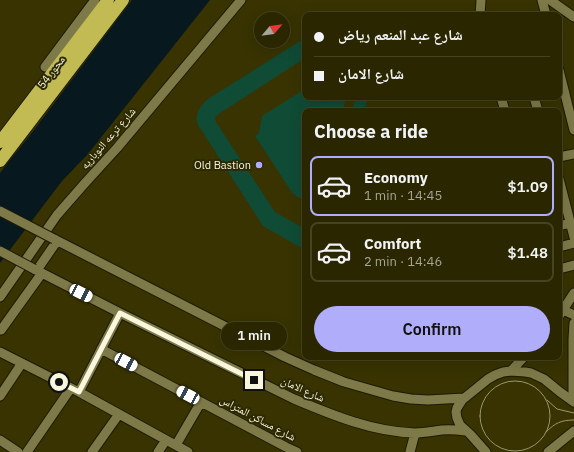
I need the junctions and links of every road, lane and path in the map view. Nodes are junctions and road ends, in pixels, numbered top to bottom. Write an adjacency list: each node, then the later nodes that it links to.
1 (95, 0): 11 (street)
2 (108, 0): 15 (highway, محور 54)
3 (123, 0): 18 (highway, محور 54)
4 (241, 0): 32 (street, شارع ترعه النوباريه)
5 (481, 0): 8 (street)
6 (542, 0): 9 (street)
7 (550, 0): 10 (street)
8 (480, 12)
9 (545, 12)
10 (574, 17)
11 (45, 67)
12 (562, 80): 13 (street)
13 (572, 113): 14 (street)
14 (574, 130)
15 (0, 142)
16 (574, 154): 17 (street)
17 (562, 156)
18 (0, 160)
19 (562, 205): 21 (street)
20 (0, 211): 24 (street, شارع الامان, bridge)
21 (570, 223): 22 (street); 23 (street)
22 (562, 225)
23 (574, 237)
24 (56, 240): 30 (street); 46 (street, شارع الامان)
25 (574, 243): 26 (street)
26 (562, 246)
27 (0, 251): 30 (street, شارع الامان, bridge)
28 (574, 266): 29 (street)
29 (562, 268)
30 (38, 271): 34 (street, شارع الامان); 38 (street)
31 (574, 293): 33 (street)
32 (0, 297)
33 (562, 311)
34 (120, 313): 39 (street); 52 (street, شارع الامان)
35 (562, 313): 36 (street)
36 (574, 315)
37 (574, 323): 48 (street)
38 (1, 330)
39 (101, 349): 44 (street); 47 (street, شارع مساكن المتراس)
40 (0, 352): 42 (street)
41 (521, 360): 43 (street)
42 (22, 363): 44 (street); 45 (street)
43 (511, 371): 46 (street); 48 (street)
44 (75, 390): 49 (street); 58 (street)
45 (0, 396)
46 (464, 398): 51 (street)
47 (201, 402): 55 (street); 62 (street, شارع مساكن المتراس)
48 (574, 402)
49 (119, 414): 54 (street); 59 (street)
50 (574, 430): 64 (street)
51 (466, 431): 52 (street, شارع الامان); 63 (street)
52 (415, 433): 56 (street)
53 (0, 440): 57 (street)
54 (166, 440): 55 (street); 60 (street)
55 (176, 445): 61 (street)
56 (413, 451)
57 (18, 452)
58 (27, 452)
59 (92, 452)
60 (158, 452)
61 (188, 452)
62 (297, 452)
63 (486, 452)
64 (548, 452)

